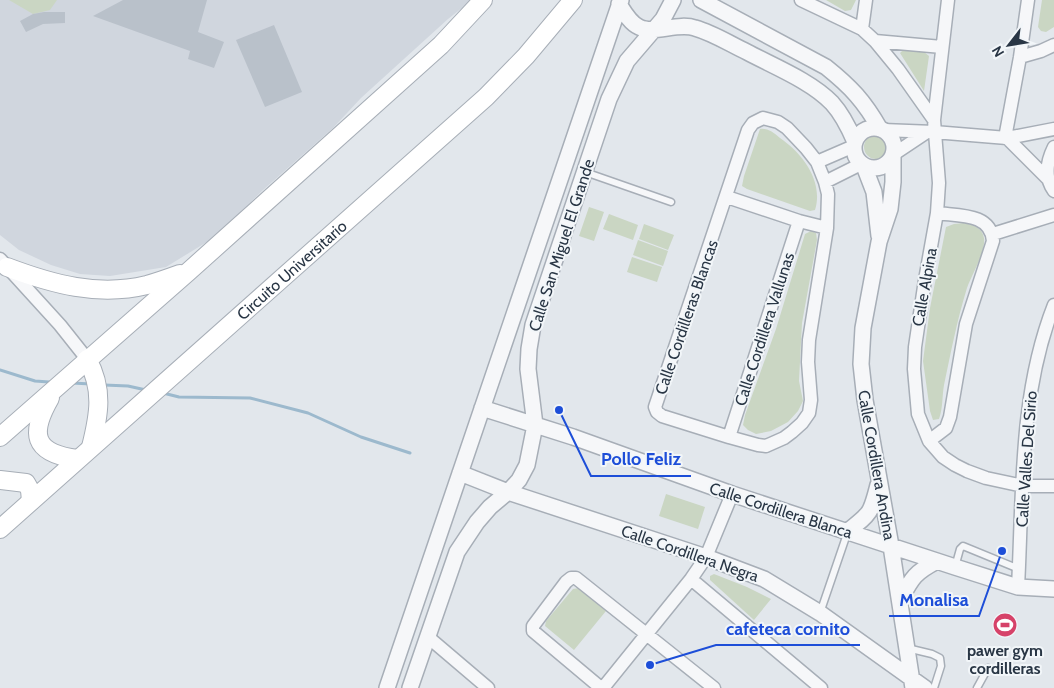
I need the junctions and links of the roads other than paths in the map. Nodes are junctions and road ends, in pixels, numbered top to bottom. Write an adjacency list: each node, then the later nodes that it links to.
1 (483, 0): 37 (main road)
2 (572, 0): 46 (main road, Circuito Universitario)
3 (673, 0): 10 (street, Calle San Miguel El Grande)
4 (701, 0): 18 (street)
5 (801, 0): 11 (street)
6 (866, 0): 11 (street)
7 (948, 0): 14 (street)
8 (1028, 0): 15 (street)
9 (620, 2): 10 (street); 41 (street, Calle San Miguel El Grande)
10 (654, 29): 20 (street); 25 (street, Calle San Miguel El Grande)
11 (862, 29): 12 (street)
12 (875, 41): 14 (street); 16 (street)
13 (1054, 45): 15 (street)
14 (942, 47): 16 (street)
15 (1020, 57): 19 (street)
16 (931, 128): 18 (street); 19 (street); 22 (street); 30 (street, Calle Alpina)
17 (1054, 129): 19 (street)
18 (882, 130): 20 (street); 22 (street)
19 (1006, 138): 27 (street)
20 (855, 144): 23 (street); 24 (street)
21 (1054, 147): 27 (street)
22 (893, 155): 24 (street); 35 (street, Calle Cordillera Andina)
23 (817, 162): 26 (street, Calle Cordilleras Blancas); 28 (street, Calle Cordilleras Blancas)
24 (863, 165): 26 (street); 35 (street, Calle Cordillera Andina)
25 (585, 172): 29 (lane); 42 (street, Calle San Miguel El Grande)
26 (825, 182): 33 (street, Calle Cordilleras Blancas)
27 (1051, 185)
28 (727, 197): 32 (street); 44 (street, Calle Cordilleras Blancas)
29 (671, 202)
30 (937, 213): 34 (street); 45 (street, Calle Alpina)
31 (1054, 215): 34 (street)
32 (799, 221): 33 (street); 44 (street, Calle Cordillera Vallunas)
33 (827, 228): 44 (street, Calle Cordilleras Blancas)
34 (993, 234): 45 (street)
35 (879, 242): 50 (street, Calle Cordillera Andina)
36 (4, 263): 37 (main road); 39 (street)
37 (188, 272): 39 (main road)
38 (1054, 305): 51 (street, Calle Valles Del Sirio)
39 (87, 359): 40 (main road); 46 (main road)
40 (56, 387): 43 (main road); 47 (main road)
41 (482, 408): 42 (street, Calle Cordillera Blanca); 48 (street, Calle San Miguel El Grande)
42 (535, 425): 53 (street, Calle San Miguel El Grande); 54 (street, Calle Cordillera Blanca)
43 (0, 437)
44 (728, 437)
45 (929, 441): 51 (street, Calle Alpina)
46 (91, 447): 47 (main road, Circuito Universitario)
47 (77, 459): 55 (main road, Circuito Universitario)
48 (460, 473): 53 (street, Calle Cordillera Negra); 73 (street, Calle San Miguel El Grande)
49 (0, 480): 55 (main road)
50 (879, 481): 57 (street); 58 (street, Calle Cordillera Andina)
51 (1023, 486): 52 (street, Calle Alpina); 62 (street, Calle Valles Del Sirio)
52 (1054, 486)
53 (508, 492): 59 (street, Calle Cordillera Negra); 69 (street, Calle San Miguel El Grande)
54 (732, 494): 57 (street, Calle Cordillera Blanca); 59 (street)
55 (31, 501): 56 (main road, Circuito Universitario)
56 (0, 529)
57 (848, 531): 58 (street, Calle Cordillera Blanca); 67 (lane)
58 (891, 546): 60 (street, Calle Cordillera Blanca); 66 (street, Calle Cordillera Andina)
59 (706, 556): 63 (street); 67 (street, Calle Cordillera Negra)
60 (938, 561): 61 (street, Calle Cordillera Blanca); 66 (street)
61 (955, 567): 62 (lane); 64 (street, Calle Cordillera Blanca)
62 (1019, 569): 64 (street, Calle Valles Del Sirio)
63 (692, 579): 68 (street); 78 (street)
64 (1018, 587): 65 (street, Calle Cordillera Blanca)
65 (1054, 589)
66 (900, 600): 70 (street, Calle Cordillera Andina)
67 (820, 613): 72 (street, Calle Cordillera Negra)
68 (647, 633): 76 (street); 76 (street); 77 (street)
69 (428, 637): 74 (street, Calle San Miguel El Grande); 75 (street)
70 (907, 648): 72 (street, Calle Cordillera Andina); 80 (lane)
71 (988, 668): 81 (lane)
72 (912, 684): 79 (street, Calle Cordillera Negra)
73 (387, 688)
74 (410, 688)
75 (488, 688)
76 (602, 688)
77 (714, 688)
78 (821, 688)
79 (925, 688)
80 (934, 688)
81 (977, 688)

